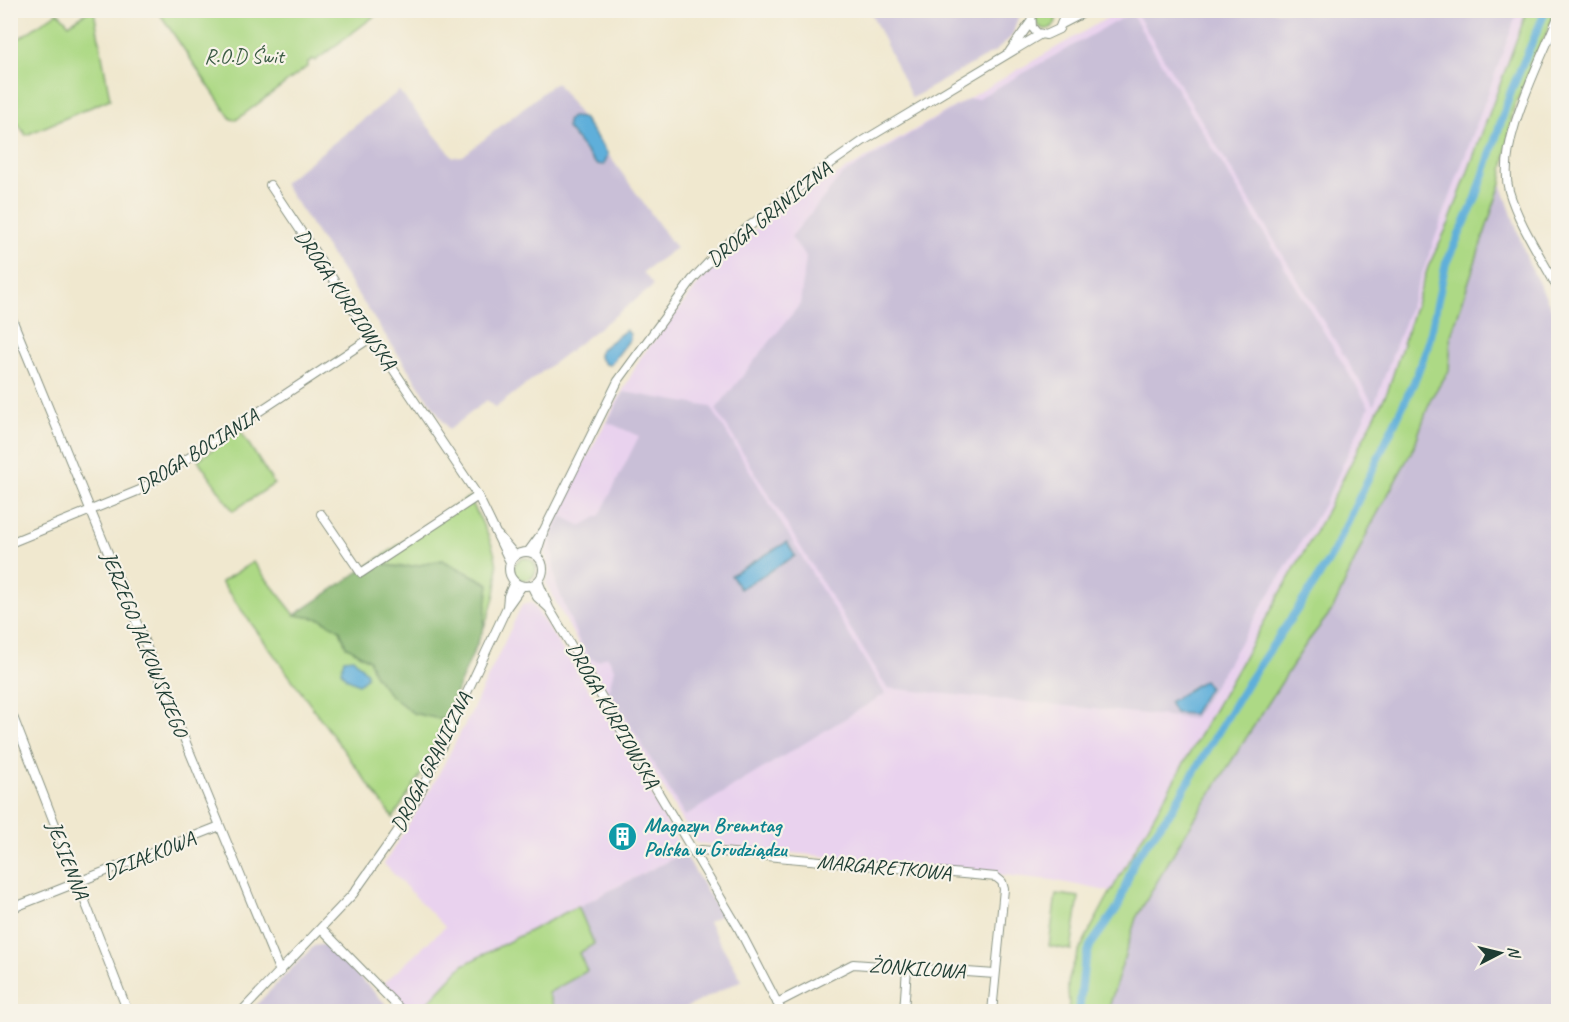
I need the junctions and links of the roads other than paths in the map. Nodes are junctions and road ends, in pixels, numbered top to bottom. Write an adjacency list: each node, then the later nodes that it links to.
1 (1031, 10): 5 (street)
2 (1061, 10): 6 (street)
3 (1089, 10): 6 (street)
4 (1558, 18): 10 (street)
5 (1030, 23): 7 (street); 8 (street, DROGA GRANICZNA)
6 (1062, 24): 7 (street, DROGA GRANICZNA)
7 (1041, 34): 8 (street, DROGA GRANICZNA)
8 (1006, 56): 17 (street, DROGA GRANICZNA)
9 (270, 185): 12 (street, DROGA KURPIOWSKA)
10 (1558, 289)
11 (10, 315): 14 (street, JERZEGO JALKOWSKIEGO)
12 (372, 337): 13 (street, DROGA KURPIOWSKA); 14 (street, DROGA BOCIANIA)
13 (478, 496): 15 (street); 18 (street, DROGA KURPIOWSKA)
14 (90, 510): 16 (street, DROGA BOCIANIA); 21 (street, JERZEGO JALKOWSKIEGO)
15 (321, 514)
16 (10, 543)
17 (532, 554): 18 (street); 19 (street)
18 (512, 558): 19 (street)
19 (526, 583): 22 (street, DROGA KURPIOWSKA); 25 (street, DROGA GRANICZNA)
20 (10, 709): 23 (street, JESIENNA)
21 (220, 826): 23 (street, DZIAŁKOWA); 27 (street, JERZEGO JALKOWSKIEGO)
22 (694, 854): 28 (street, MARGARETKOWA); 29 (street, DROGA KURPIOWSKA)
23 (77, 884): 24 (street, DZIAŁKOWA); 30 (street, JESIENNA)
24 (10, 909)
25 (321, 929): 27 (street, DROGA GRANICZNA); 32 (street)
26 (907, 968): 28 (street, ŻONKILOWA); 29 (street, ŻONKILOWA); 33 (street)
27 (280, 972): 31 (street, DROGA GRANICZNA)
28 (995, 974): 34 (street)
29 (779, 1009)
30 (128, 1011)
31 (241, 1011)
32 (403, 1011)
33 (904, 1011)
34 (992, 1011)

